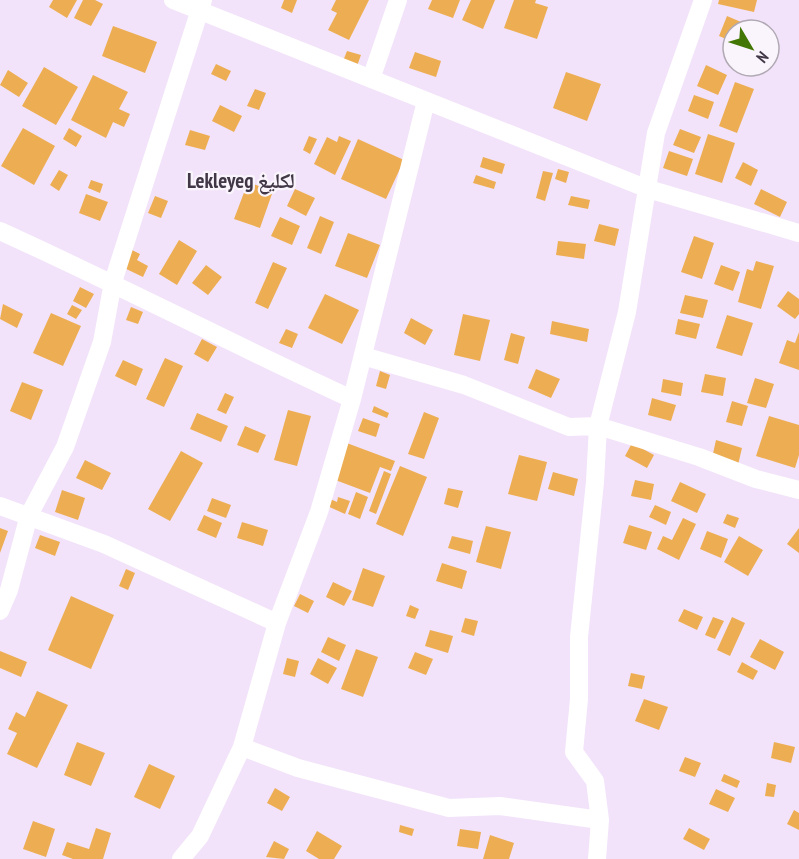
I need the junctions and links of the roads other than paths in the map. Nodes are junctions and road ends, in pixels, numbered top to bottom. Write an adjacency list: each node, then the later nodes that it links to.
1 (173, 0): 4 (street)
2 (398, 0): 5 (street)
3 (703, 0): 7 (street)
4 (202, 5): 5 (street); 10 (street)
5 (371, 79): 6 (street)
6 (426, 101): 7 (street); 11 (street)
7 (648, 189): 9 (street); 13 (street)
8 (0, 231): 10 (street)
9 (799, 233)
10 (113, 282): 12 (street); 16 (street)
11 (363, 356): 12 (street); 13 (street)
12 (352, 399): 18 (street)
13 (598, 426): 14 (street); 20 (street)
14 (799, 490)
15 (0, 506): 16 (street)
16 (29, 515): 17 (street); 18 (street)
17 (0, 611)
18 (277, 623): 19 (street)
19 (242, 747): 20 (street); 21 (street)
20 (600, 820): 22 (street)
21 (181, 859)
22 (597, 859)

